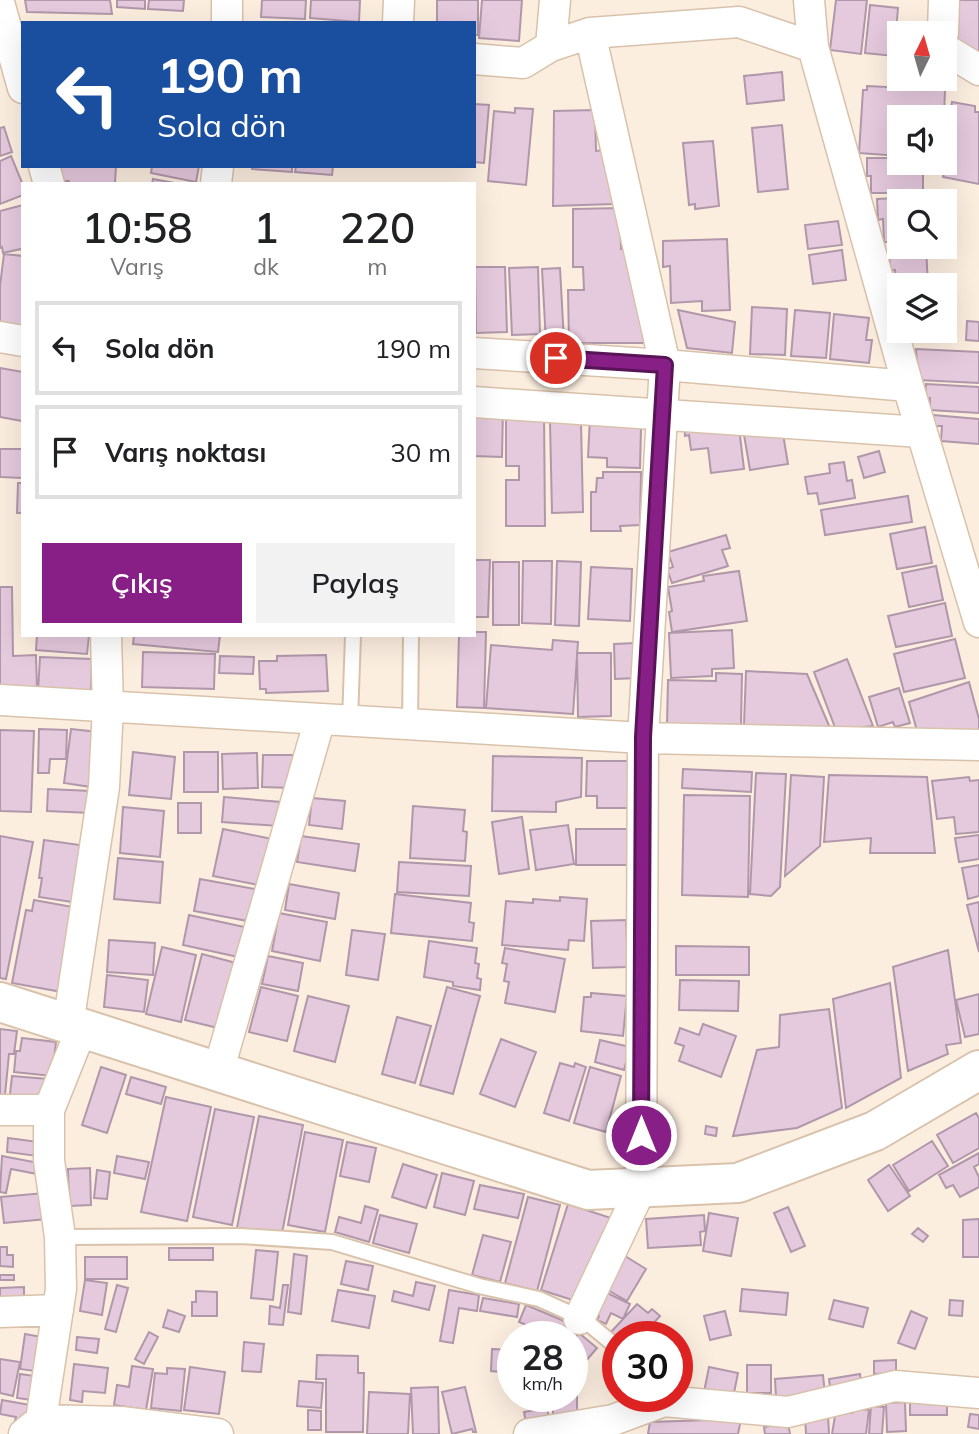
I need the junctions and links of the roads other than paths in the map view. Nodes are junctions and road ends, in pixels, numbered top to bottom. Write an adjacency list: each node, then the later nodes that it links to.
1 (227, 0): 7 (street)
2 (399, 0): 8 (street)
3 (555, 0): 11 (street)
4 (809, 0): 12 (street)
5 (944, 0): 9 (street)
6 (9, 18): 16 (street)
7 (227, 21)
8 (398, 21)
9 (943, 21)
10 (590, 33): 11 (street); 12 (street); 20 (street)
11 (551, 46): 14 (street)
12 (813, 47): 21 (street)
13 (957, 56): 15 (street)
14 (476, 60)
15 (979, 70)
16 (21, 78)
17 (0, 337): 18 (street)
18 (21, 341)
19 (476, 353): 20 (street)
20 (665, 365): 21 (street); 23 (street)
21 (908, 386): 24 (street)
22 (476, 402): 23 (street)
23 (662, 416): 24 (street); 34 (street)
24 (921, 432): 25 (street)
25 (979, 622)
26 (106, 637): 30 (street)
27 (353, 637): 32 (lane)
28 (411, 637): 33 (lane)
29 (0, 700): 30 (street)
30 (108, 707): 31 (street); 37 (street)
31 (320, 719): 32 (street); 39 (street)
32 (350, 721): 33 (street)
33 (410, 724): 34 (street)
34 (643, 737): 35 (street); 42 (street)
35 (979, 745)
36 (0, 1002): 37 (street)
37 (75, 1027): 39 (street); 41 (street)
38 (979, 1070): 42 (street)
39 (218, 1072): 42 (street)
40 (0, 1110): 41 (street)
41 (49, 1110): 43 (street)
42 (640, 1188): 46 (street)
43 (60, 1237): 44 (street); 46 (lane)
44 (58, 1310): 45 (street); 52 (street)
45 (0, 1312)
46 (579, 1319): 47 (lane)
47 (602, 1335)
48 (979, 1393): 51 (street)
49 (693, 1406): 51 (street)
50 (632, 1412): 54 (street)
51 (755, 1422)
52 (33, 1427): 53 (street)
53 (218, 1434)
54 (529, 1434)

